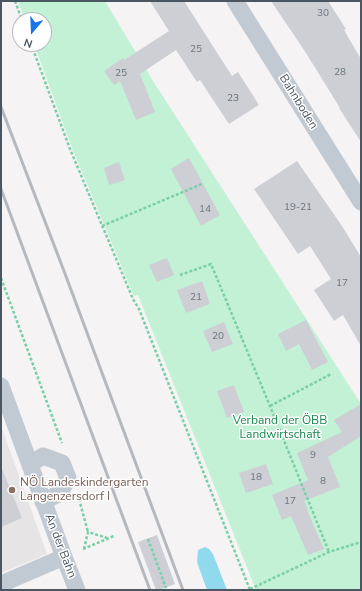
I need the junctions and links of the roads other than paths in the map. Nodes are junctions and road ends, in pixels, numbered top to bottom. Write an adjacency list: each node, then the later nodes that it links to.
1 (235, 1): 2 (street, Bahnboden)
2 (361, 202)
3 (1, 386): 4 (street, An der Bahn)
4 (30, 464): 5 (street, An der Bahn); 5 (street, An der Bahn)
5 (43, 502): 6 (street, An der Bahn)
6 (64, 557): 7 (street); 8 (street, An der Bahn)
7 (1, 584)
8 (78, 590)

